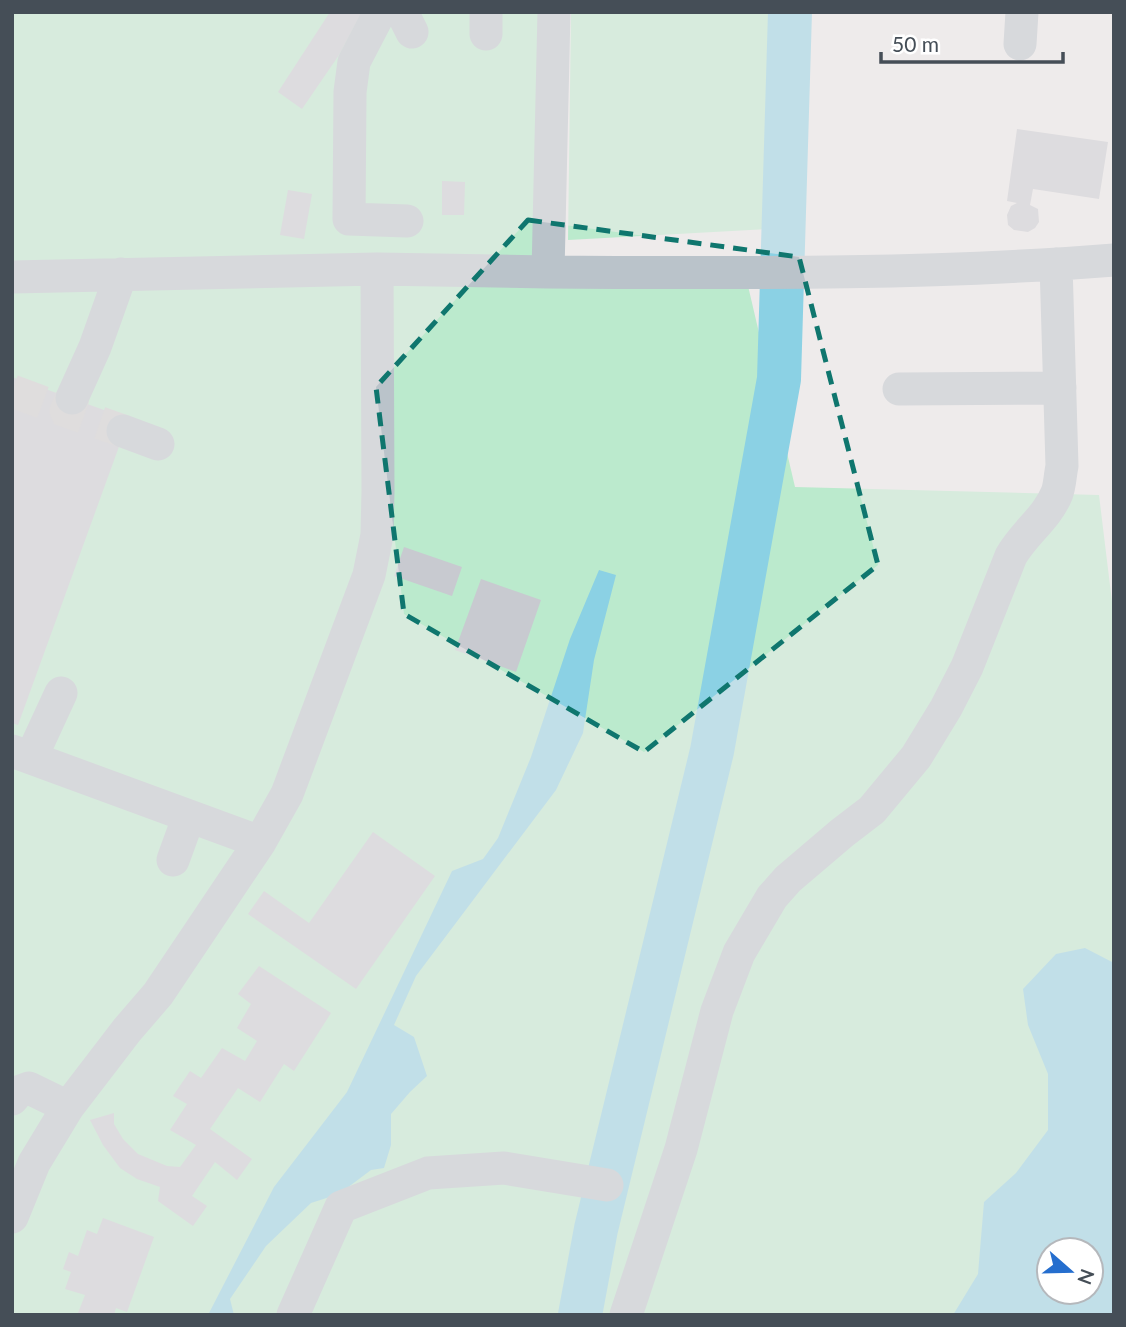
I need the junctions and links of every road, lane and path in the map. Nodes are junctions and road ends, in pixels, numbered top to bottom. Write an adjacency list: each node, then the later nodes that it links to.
1 (380, 12): 3 (street)
2 (554, 12): 8 (street)
3 (349, 219): 4 (street); 7 (street)
4 (407, 221)
5 (1114, 260): 6 (street)
6 (1056, 264): 8 (street); 11 (street)
7 (363, 269): 8 (street); 9 (street); 19 (street)
8 (548, 272)
9 (121, 274): 10 (street); 13 (street)
10 (12, 277)
11 (1060, 388): 12 (street); 26 (street)
12 (899, 389)
13 (72, 398)
14 (123, 430): 15 (street)
15 (158, 444)
16 (61, 693): 17 (street)
17 (22, 754): 18 (street)
18 (189, 816): 19 (street); 20 (street)
19 (260, 842): 22 (street)
20 (173, 860)
21 (12, 1099): 22 (street)
22 (68, 1107): 24 (street)
23 (607, 1185): 25 (street)
24 (12, 1217)
25 (293, 1315)
26 (626, 1315)

